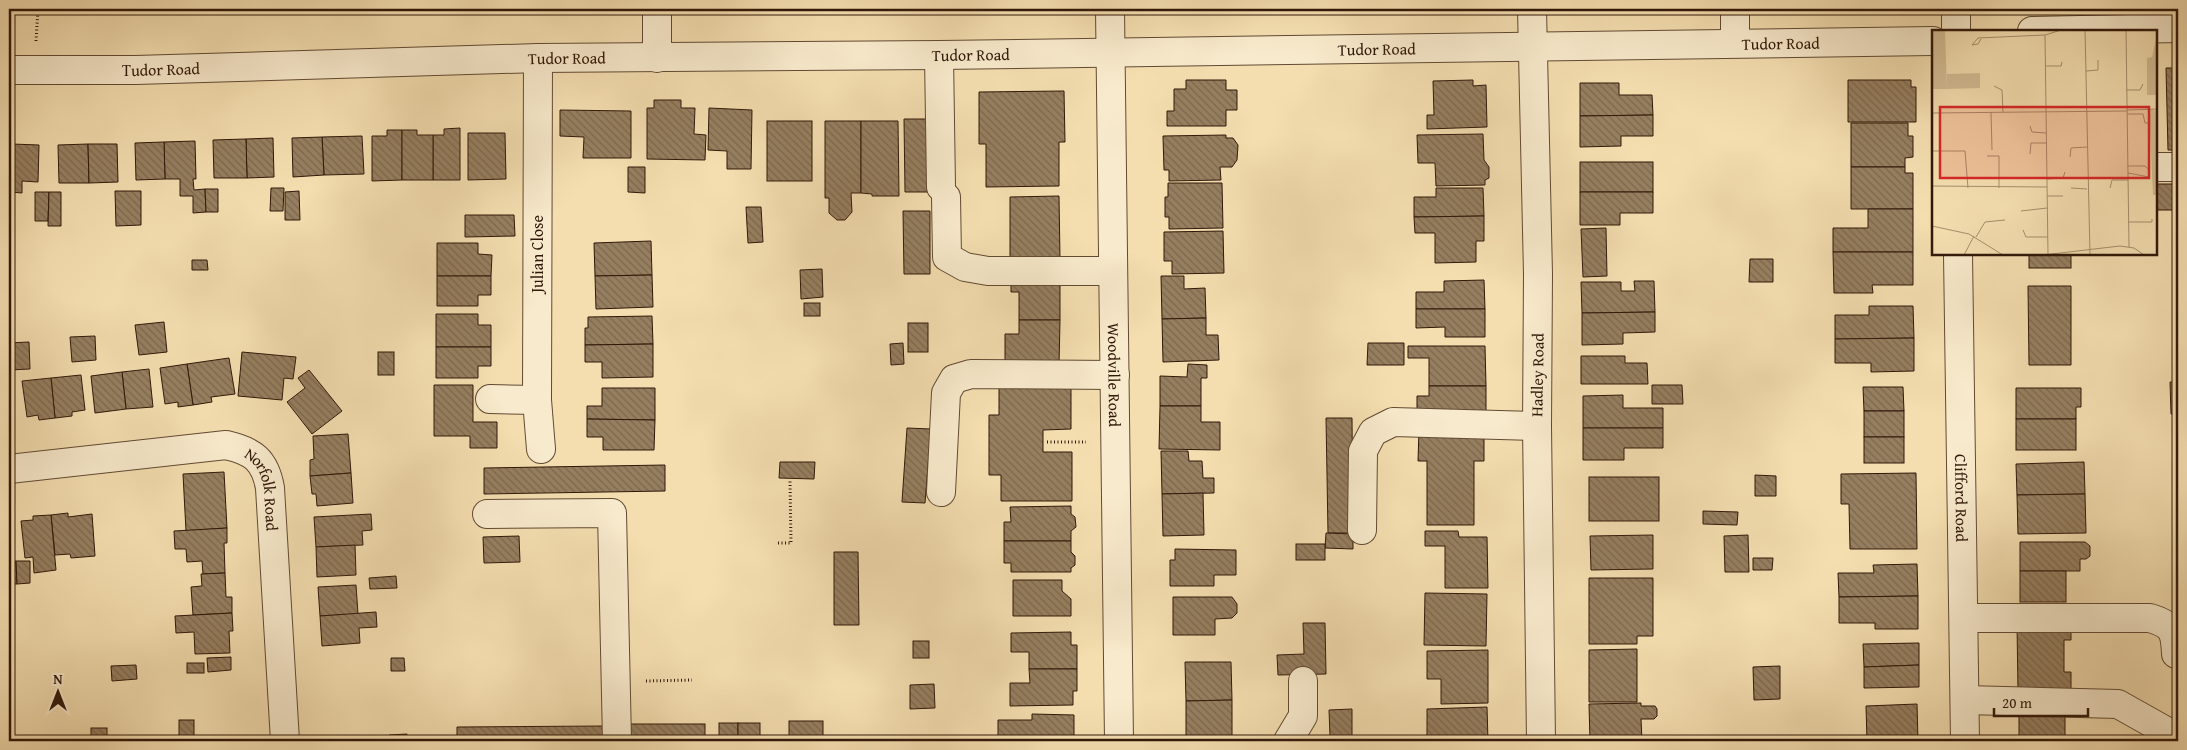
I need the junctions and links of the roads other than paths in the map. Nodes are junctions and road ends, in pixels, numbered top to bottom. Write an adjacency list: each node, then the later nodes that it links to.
1 (658, 9): 15 (street)
2 (1110, 9): 12 (street, Woodville Road)
3 (1532, 9): 11 (street, Hadley Road)
4 (1735, 9): 10 (street)
5 (1956, 9): 7 (street)
6 (2178, 28): 8 (street)
7 (1956, 30)
8 (2081, 30)
9 (1932, 41): 10 (street, Tudor Road)
10 (1735, 43): 11 (street, Tudor Road)
11 (1533, 46): 12 (street, Tudor Road); 24 (street, Hadley Road)
12 (1111, 52): 13 (street, Tudor Road); 20 (street, Woodville Road)
13 (939, 55): 15 (street, Tudor Road); 20 (street)
14 (538, 58): 15 (street, Tudor Road); 16 (street, Tudor Road); 23 (street, Julian Close)
15 (657, 58)
16 (9, 70)
17 (2157, 167): 18 (street)
18 (2178, 167)
19 (1958, 255): 30 (street, Clifford Road)
20 (1113, 271): 21 (street, Woodville Road)
21 (1115, 375): 27 (street); 37 (street, Woodville Road)
22 (490, 399): 23 (street)
23 (537, 400): 25 (street, Julian Close)
24 (1537, 426): 29 (street); 39 (street, Hadley Road)
25 (541, 449)
26 (9, 469): 35 (street, Norfolk Road)
27 (941, 492)
28 (487, 514): 36 (street)
29 (1362, 530)
30 (1964, 618): 31 (street); 33 (street, Clifford Road)
31 (2176, 654)
32 (1304, 681): 38 (street)
33 (1965, 700): 34 (street); 40 (street, Clifford Road)
34 (2178, 734)
35 (285, 741)
36 (617, 741)
37 (1119, 741)
38 (1288, 741)
39 (1541, 741)
40 (1965, 741)

